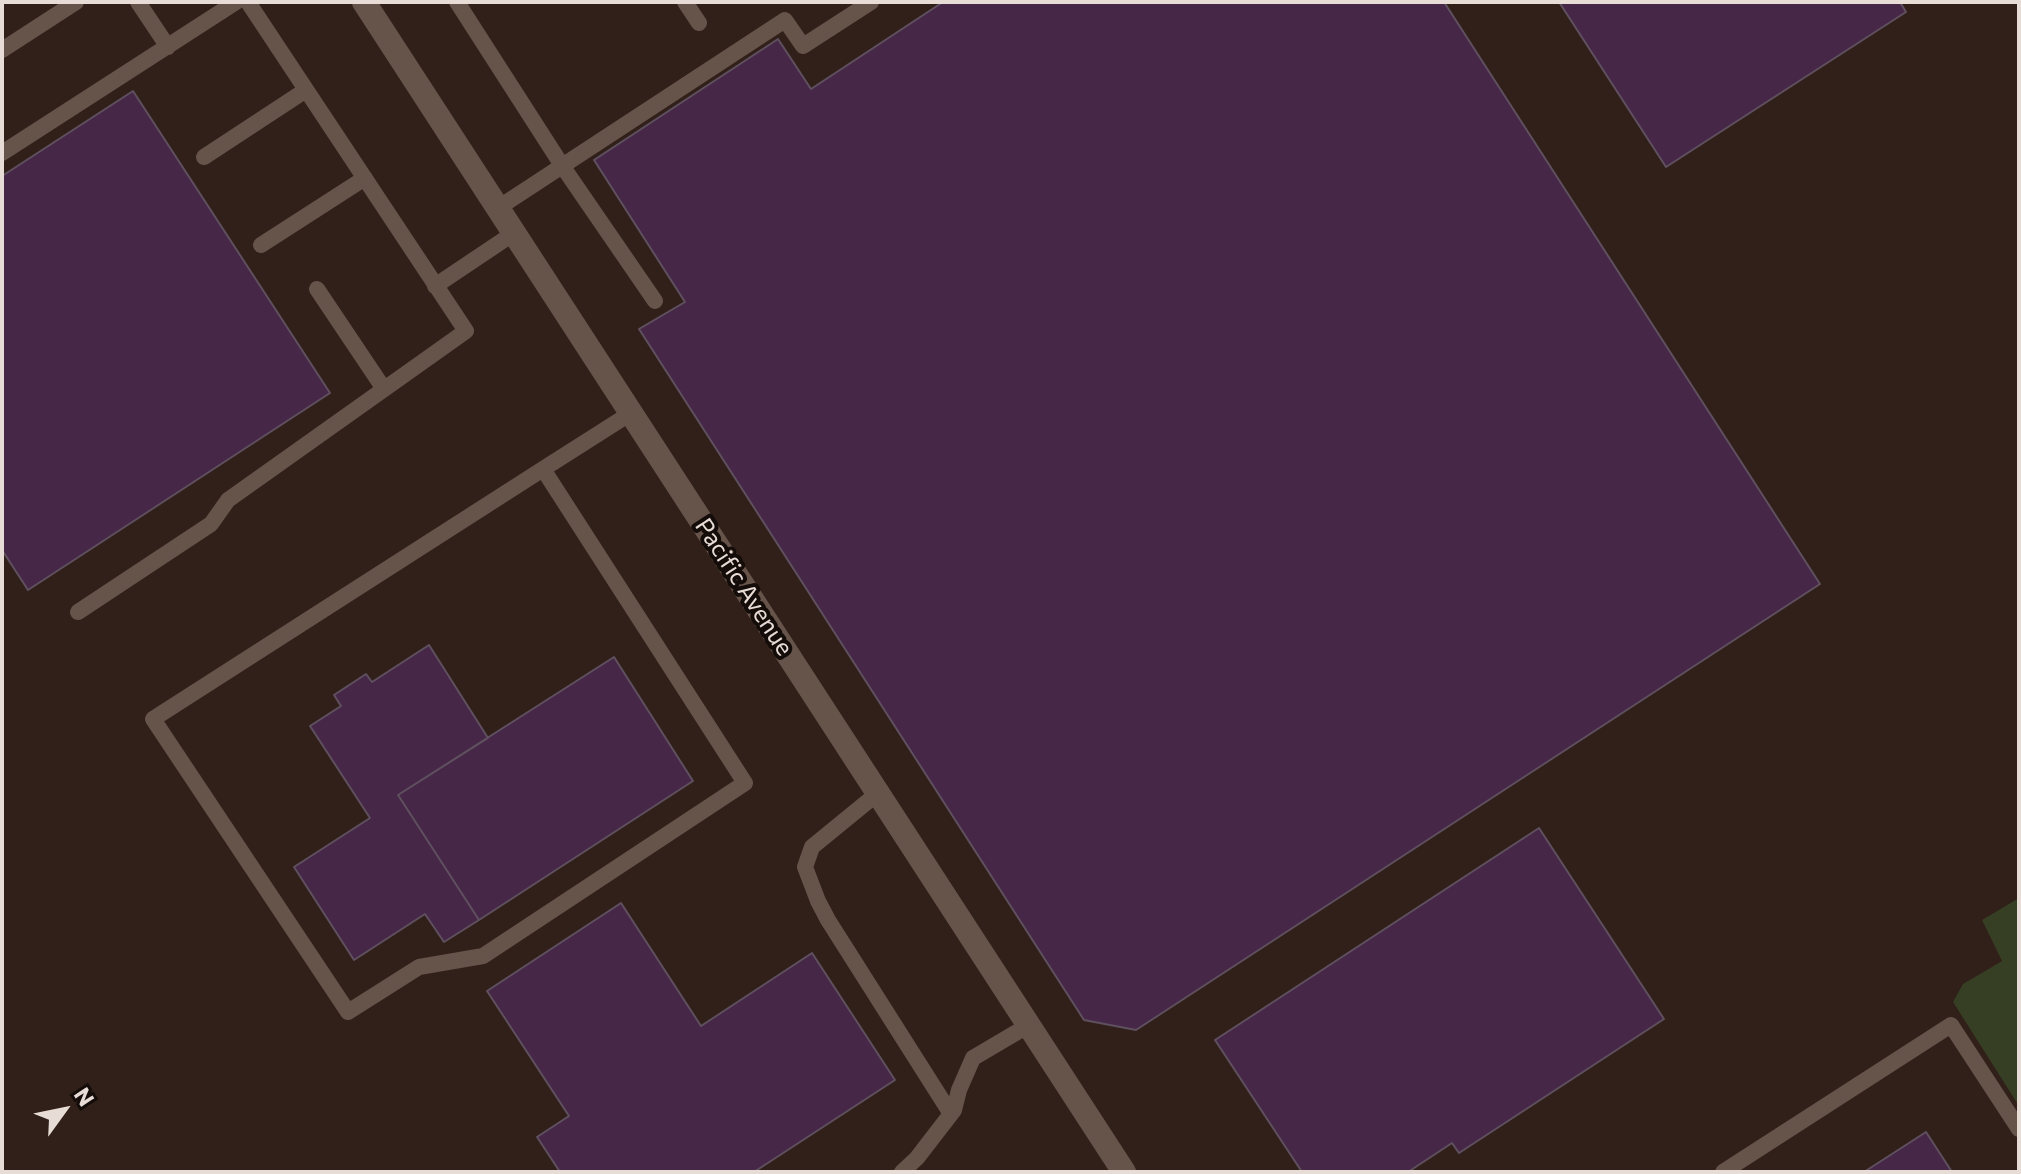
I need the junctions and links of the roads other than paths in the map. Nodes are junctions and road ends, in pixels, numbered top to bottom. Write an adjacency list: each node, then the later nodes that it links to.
1 (76, 2): 11 (lane)
2 (138, 2): 10 (lane)
3 (236, 2): 10 (lane)
4 (248, 2): 12 (lane)
5 (364, 2): 17 (street, Pacific Avenue)
6 (457, 2): 15 (lane)
7 (685, 2): 9 (lane)
8 (871, 2): 15 (lane)
9 (699, 23)
10 (168, 47): 13 (lane)
11 (2, 50)
12 (306, 90): 14 (lane); 16 (lane)
13 (2, 153)
14 (204, 157)
15 (563, 167): 17 (lane); 22 (lane)
16 (365, 178): 19 (lane); 20 (lane)
17 (498, 208): 18 (street, Pacific Avenue)
18 (514, 233): 20 (lane); 24 (street, Pacific Avenue)
19 (261, 245)
20 (435, 286): 23 (lane)
21 (317, 289): 23 (lane)
22 (655, 301)
23 (384, 389): 26 (lane)
24 (631, 413): 25 (lane); 27 (street, Pacific Avenue)
25 (543, 469): 25 (lane)
26 (78, 612)
27 (878, 793): 28 (street, Pacific Avenue); 29 (lane)
28 (1029, 1025): 29 (lane); 32 (street, Pacific Avenue)
29 (951, 1114): 31 (lane)
30 (2019, 1129): 33 (lane)
31 (902, 1172)
32 (1124, 1172)
33 (1723, 1172)

